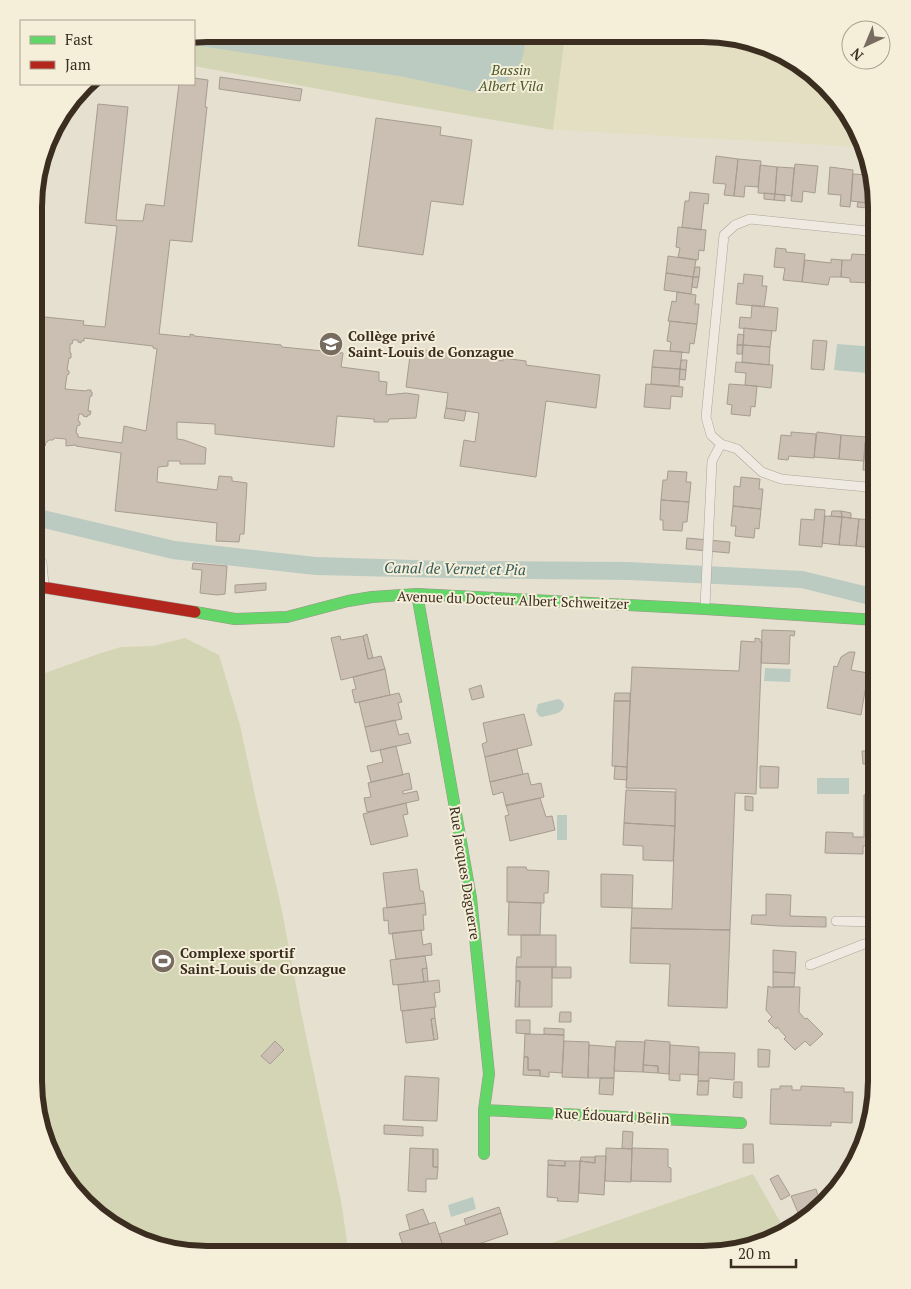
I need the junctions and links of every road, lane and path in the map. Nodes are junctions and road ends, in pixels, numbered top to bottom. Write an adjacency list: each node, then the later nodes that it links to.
1 (868, 231): 2 (lane)
2 (721, 444): 3 (lane); 6 (lane)
3 (868, 487)
4 (42, 587): 5 (street, Avenue du Docteur Albert Schweitzer)
5 (417, 594): 6 (street, Avenue du Docteur Albert Schweitzer); 12 (street, Rue Jacques Daguerre)
6 (705, 609): 7 (street, Avenue du Docteur Albert Schweitzer)
7 (868, 619)
8 (836, 921): 9 (lane)
9 (868, 922)
10 (868, 944): 11 (lane)
11 (810, 965)
12 (484, 1110): 13 (street, Rue Édouard Belin); 14 (street, Rue Jacques Daguerre)
13 (741, 1123)
14 (484, 1154)

